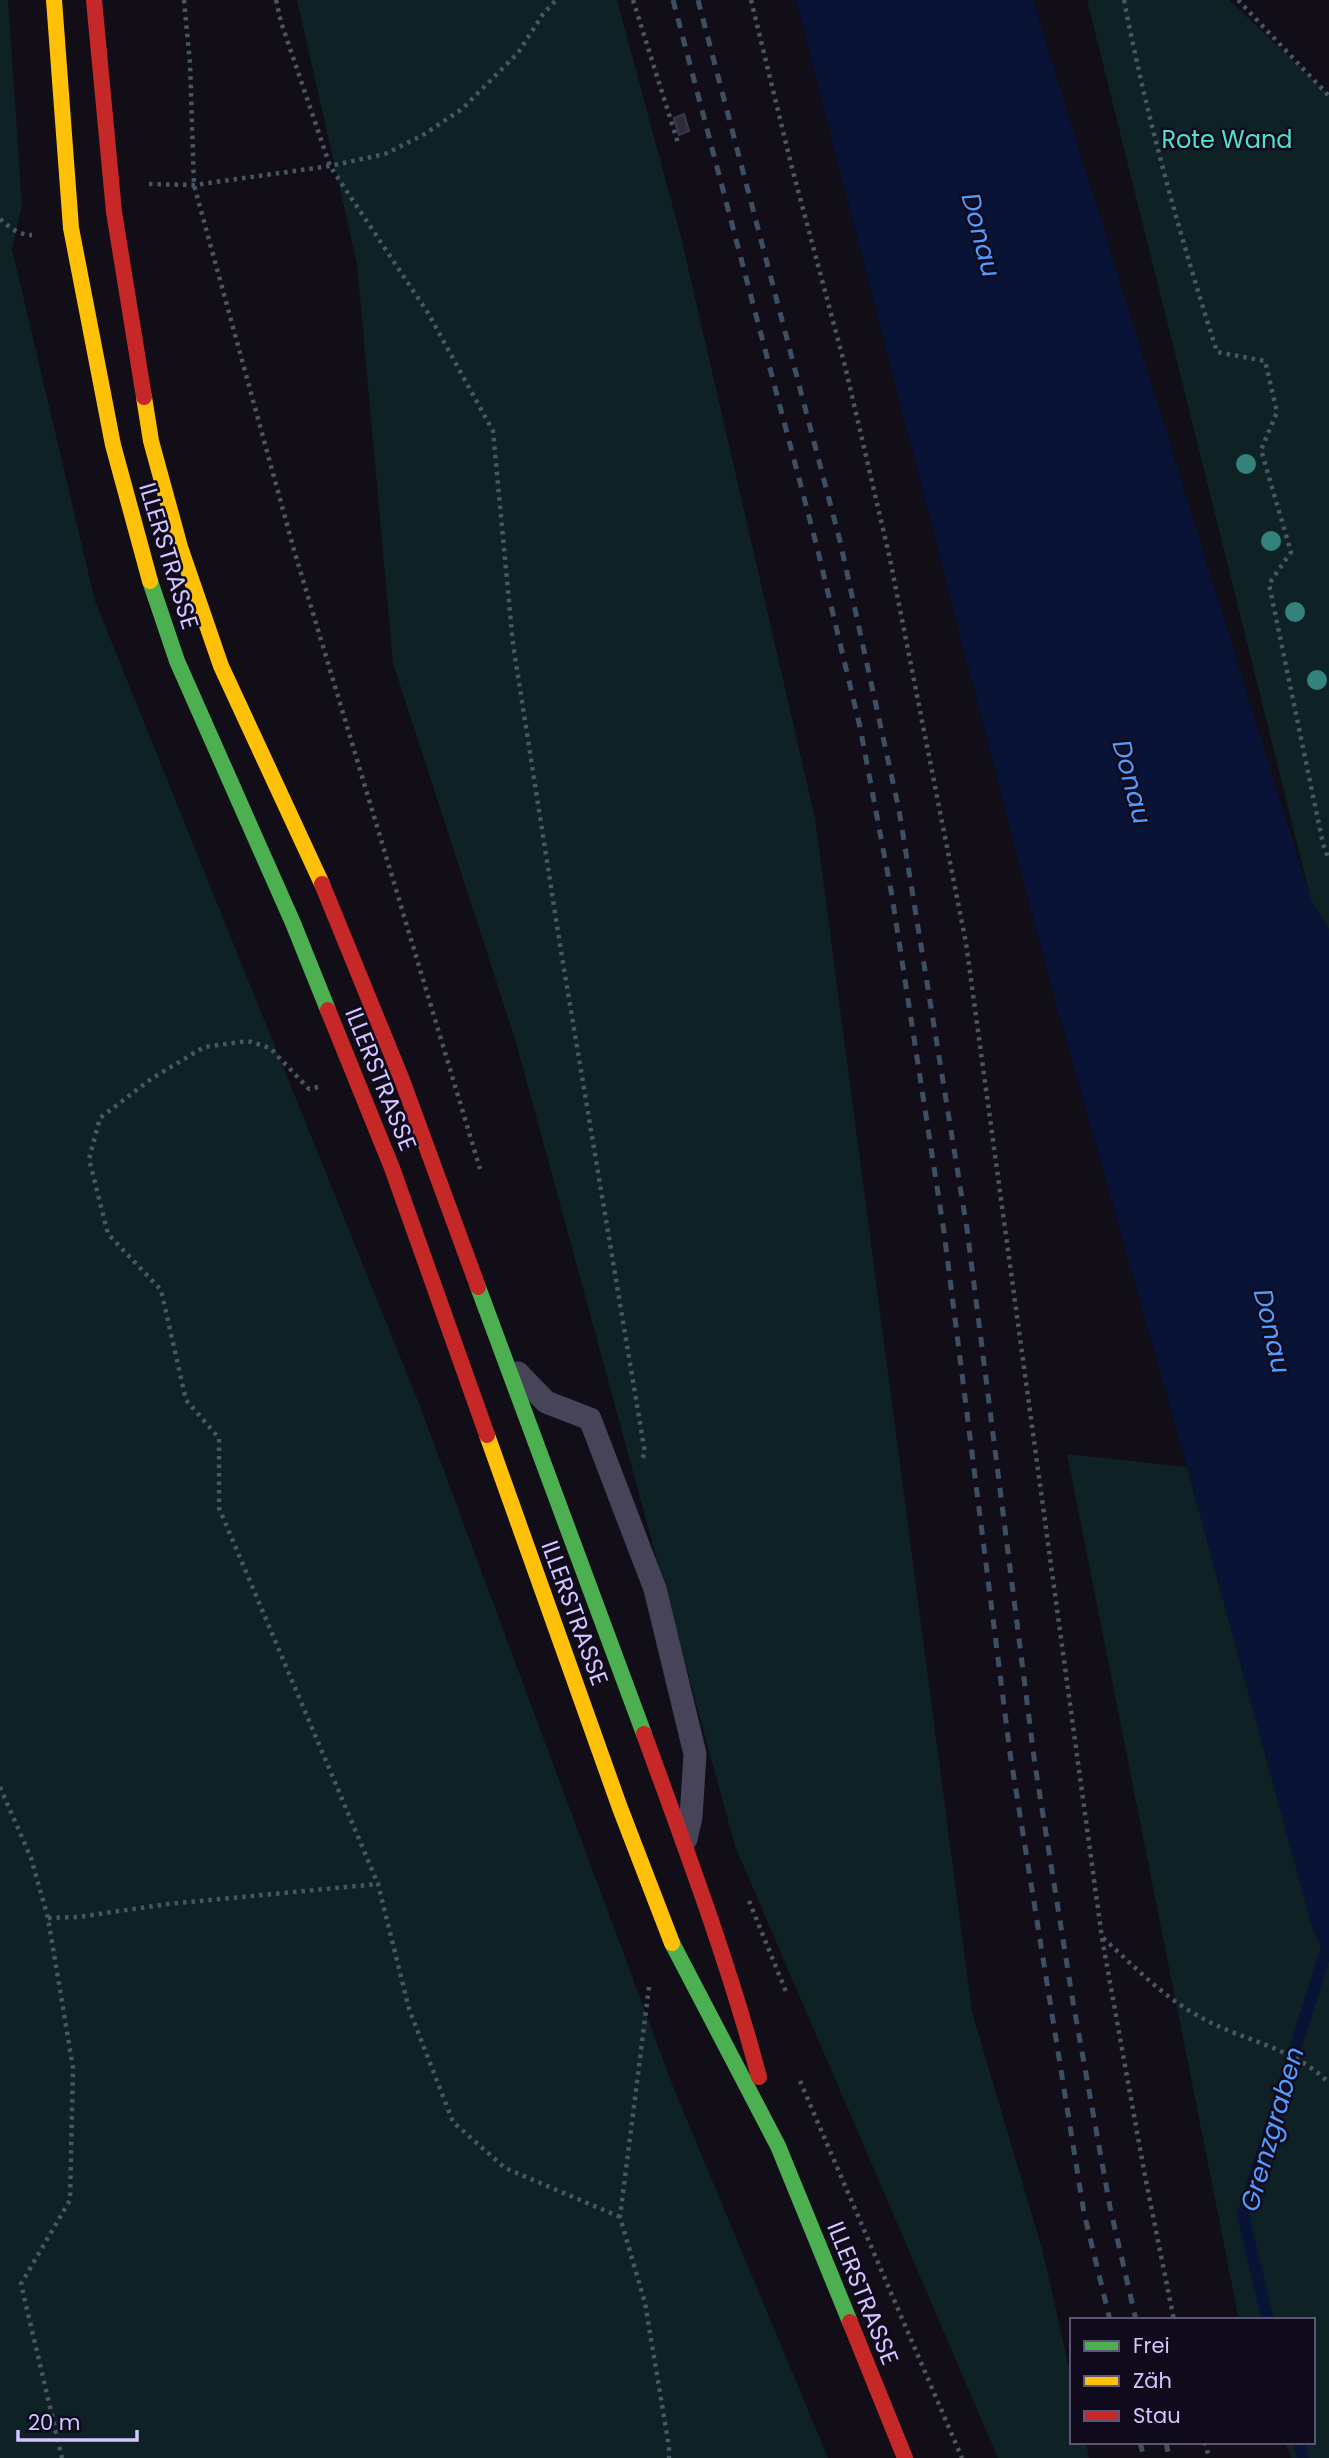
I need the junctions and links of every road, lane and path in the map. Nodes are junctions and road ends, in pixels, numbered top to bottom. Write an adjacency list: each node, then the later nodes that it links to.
1 (54, 0): 27 (main road, ILLERSTRASSE)
2 (93, 0): 20 (main road, ILLERSTRASSE)
3 (184, 0): 14 (path)
4 (276, 0): 12 (path)
5 (556, 0): 12 (path)
6 (633, 0): 11 (path)
7 (751, 0): 26 (path)
8 (1124, 0): 17 (path)
9 (1238, 0): 10 (path)
10 (1329, 96)
11 (678, 143)
12 (330, 166): 14 (path); 21 (path)
13 (146, 184): 14 (path)
14 (194, 184): 19 (path)
15 (0, 219): 16 (path)
16 (24, 235)
17 (1329, 860)
18 (320, 1086): 24 (path)
19 (483, 1180)
20 (503, 1357): 21 (lane); 23 (main road, ILLERSTRASSE)
21 (621, 1498): 23 (lane)
22 (0, 1787): 25 (path)
23 (685, 1846): 30 (main road, ILLERSTRASSE)
24 (378, 1884): 25 (path); 31 (path)
25 (48, 1918): 33 (path)
26 (1102, 1938): 29 (path); 32 (path)
27 (672, 1944): 30 (main road, ILLERSTRASSE); 31 (path)
28 (797, 2075): 36 (path)
29 (1329, 2083)
30 (778, 2146): 35 (main road, ILLERSTRASSE)
31 (620, 2217): 34 (path)
32 (1174, 2318)
33 (62, 2458)
34 (669, 2458)
35 (905, 2458)
36 (962, 2458)

